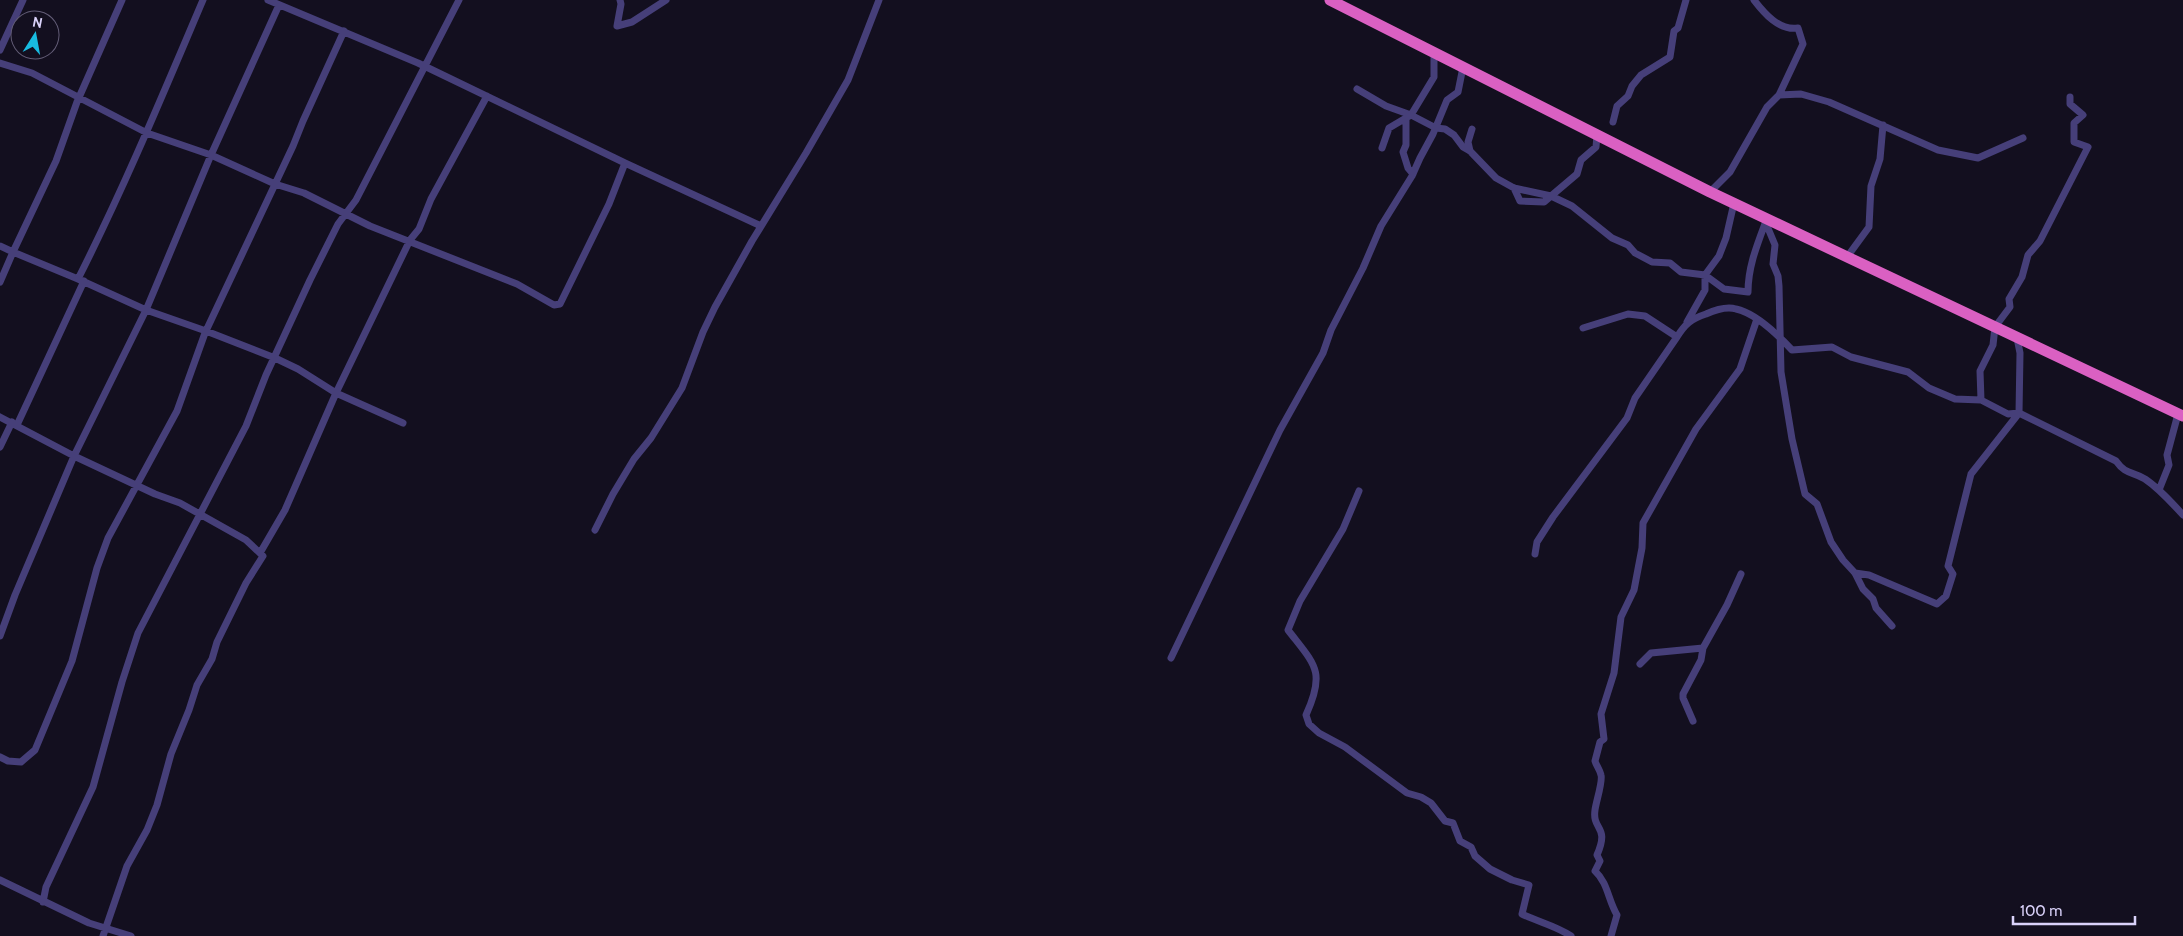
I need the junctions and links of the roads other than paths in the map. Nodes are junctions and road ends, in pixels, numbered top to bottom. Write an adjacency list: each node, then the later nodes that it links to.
1 (23, 0): 14 (street)
2 (122, 0): 23 (street)
3 (203, 0): 30 (street)
4 (268, 0): 12 (street)
5 (459, 0): 17 (street)
6 (620, 0): 7 (street)
7 (666, 0)
8 (880, 0): 46 (street)
9 (1330, 0): 15 (highway)
10 (1686, 0): 26 (street)
11 (1754, 0): 20 (street)
12 (279, 4): 13 (street); 36 (street)
13 (344, 31): 17 (street); 39 (street)
14 (0, 50)
15 (1434, 52): 18 (highway); 24 (street)
16 (0, 62): 23 (street)
17 (424, 66): 21 (street); 44 (street)
18 (1463, 67): 28 (street); 31 (highway)
19 (1357, 89): 24 (street)
20 (1780, 95): 27 (street); 41 (street)
21 (487, 96): 37 (street); 47 (street)
22 (2070, 97): 57 (street)
23 (79, 98): 30 (street); 49 (street)
24 (1408, 116): 25 (street); 28 (street); 33 (street)
25 (1399, 122): 33 (street); 34 (street)
26 (1613, 122)
27 (1883, 125): 32 (street); 50 (street)
28 (1436, 128): 35 (street); 38 (street)
29 (1472, 129): 35 (street)
30 (147, 133): 36 (street); 52 (street)
31 (1597, 135): 41 (highway); 42 (street)
32 (2023, 138)
33 (1406, 145): 38 (street)
34 (1382, 148)
35 (1470, 151): 40 (street)
36 (211, 156): 39 (street); 54 (street)
37 (625, 164): 46 (street); 47 (street)
38 (1413, 174): 86 (street)
39 (275, 184): 44 (street); 59 (street)
40 (1514, 188): 42 (street); 42 (street)
41 (1710, 192): 43 (highway)
42 (1551, 196): 51 (street)
43 (1734, 203): 45 (highway); 51 (street)
44 (346, 214): 47 (street); 63 (street)
45 (1761, 218): 50 (highway); 51 (street); 61 (street)
46 (761, 226): 78 (street)
47 (410, 240): 64 (street)
48 (0, 246): 49 (street)
49 (13, 252): 52 (street); 53 (street)
50 (1847, 257): 57 (highway)
51 (1705, 275): 56 (street)
52 (81, 280): 54 (street); 70 (street)
53 (0, 282)
54 (146, 310): 59 (street); 72 (street)
55 (1756, 319): 56 (street); 61 (street); 96 (street)
56 (1686, 322): 60 (street)
57 (1995, 327): 62 (highway); 65 (street)
58 (1583, 328): 60 (street)
59 (206, 330): 63 (street); 73 (street)
60 (1677, 337): 80 (street)
61 (1781, 338): 65 (street); 81 (street)
62 (2017, 338): 66 (street); 67 (highway)
63 (275, 358): 64 (street); 76 (street)
64 (336, 393): 69 (street); 79 (street)
65 (1982, 400): 66 (street)
66 (2019, 413): 74 (street); 81 (street)
67 (2180, 415): 74 (street)
68 (0, 417): 70 (street)
69 (403, 423)
70 (14, 424): 71 (street); 72 (street)
71 (0, 446)
72 (74, 456): 73 (street); 84 (street)
73 (137, 484): 76 (street); 89 (street)
74 (2159, 490): 77 (street)
75 (1360, 491): 95 (street)
76 (200, 514): 79 (street); 91 (street)
77 (2183, 515)
78 (595, 530)
79 (260, 553): 92 (street)
80 (1535, 554)
81 (1855, 573): 83 (street)
82 (1741, 574): 85 (street)
83 (1892, 626)
84 (0, 636)
85 (1703, 648): 87 (street); 88 (street)
86 (1171, 658)
87 (1640, 664)
88 (1693, 721)
89 (0, 757)
90 (0, 880): 91 (street)
91 (43, 902): 92 (street)
92 (105, 928): 93 (street); 94 (street)
93 (103, 936)
94 (131, 936)
95 (1570, 936)
96 (1611, 936)

